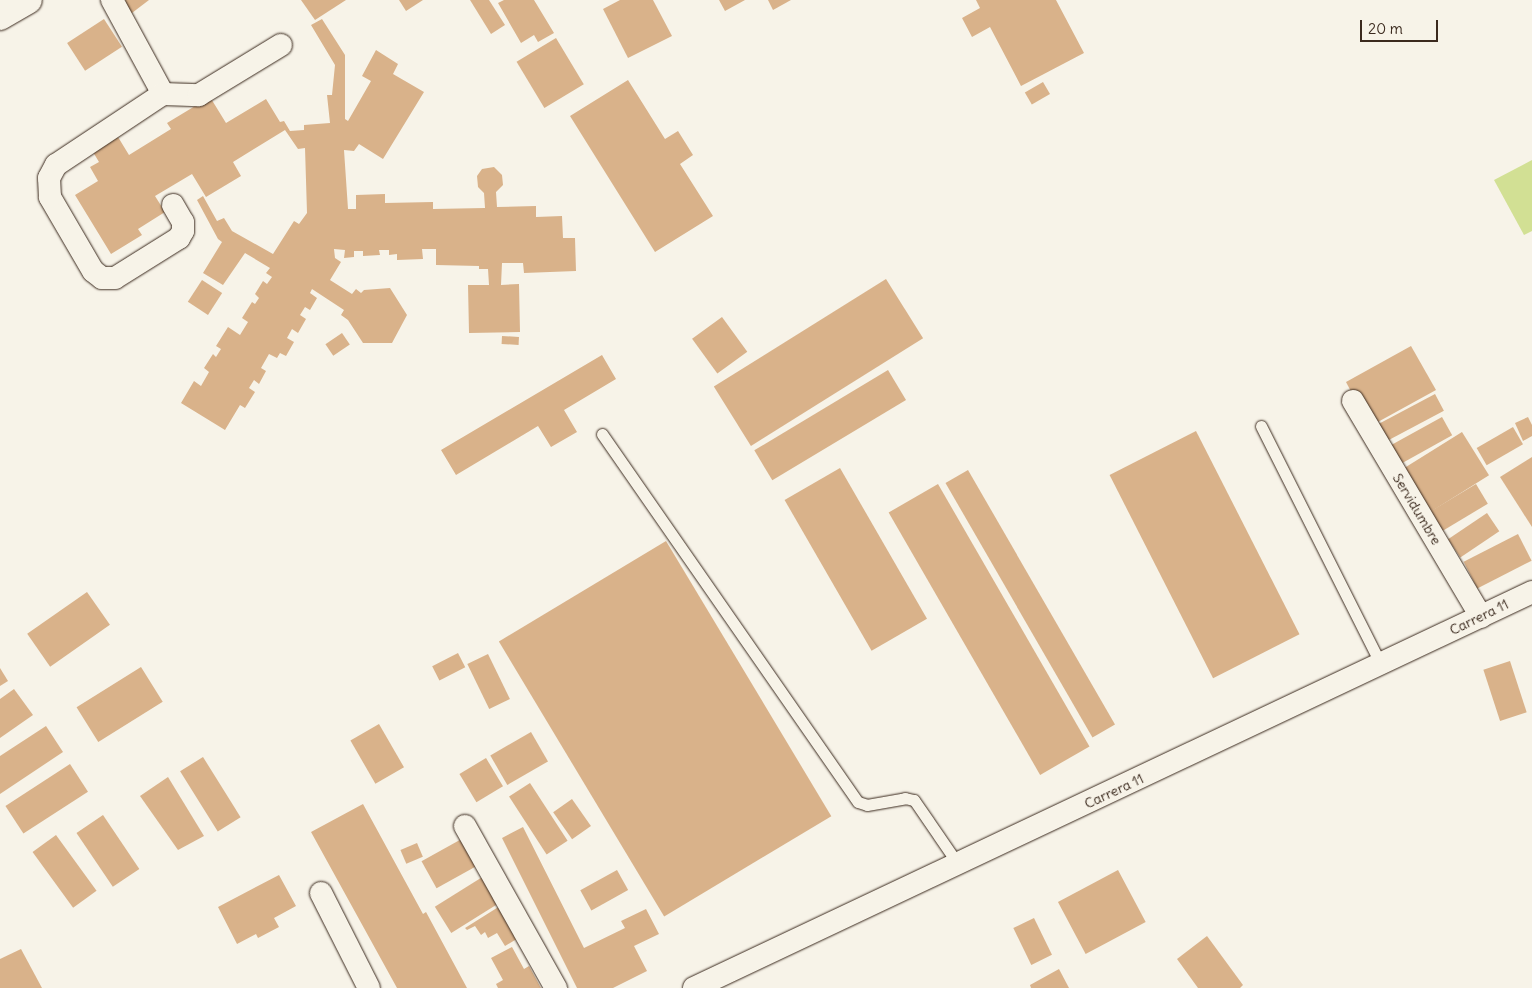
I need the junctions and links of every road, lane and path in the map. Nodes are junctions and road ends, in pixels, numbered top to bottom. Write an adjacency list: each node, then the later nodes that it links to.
1 (28, 0): 3 (main road)
2 (112, 0): 5 (street)
3 (0, 16)
4 (281, 45): 5 (street)
5 (163, 94): 6 (street)
6 (173, 205)
7 (1354, 401): 11 (street, Servidumbre)
8 (1261, 426): 12 (lane)
9 (602, 434): 14 (lane)
10 (1532, 592): 11 (street, Carrera 11)
11 (1481, 617): 12 (street, Carrera 11)
12 (1381, 665): 14 (street, Carrera 11)
13 (465, 826): 17 (street)
14 (958, 864): 18 (street, Carrera 11)
15 (321, 893): 16 (street)
16 (369, 988)
17 (556, 988)
18 (694, 988)

